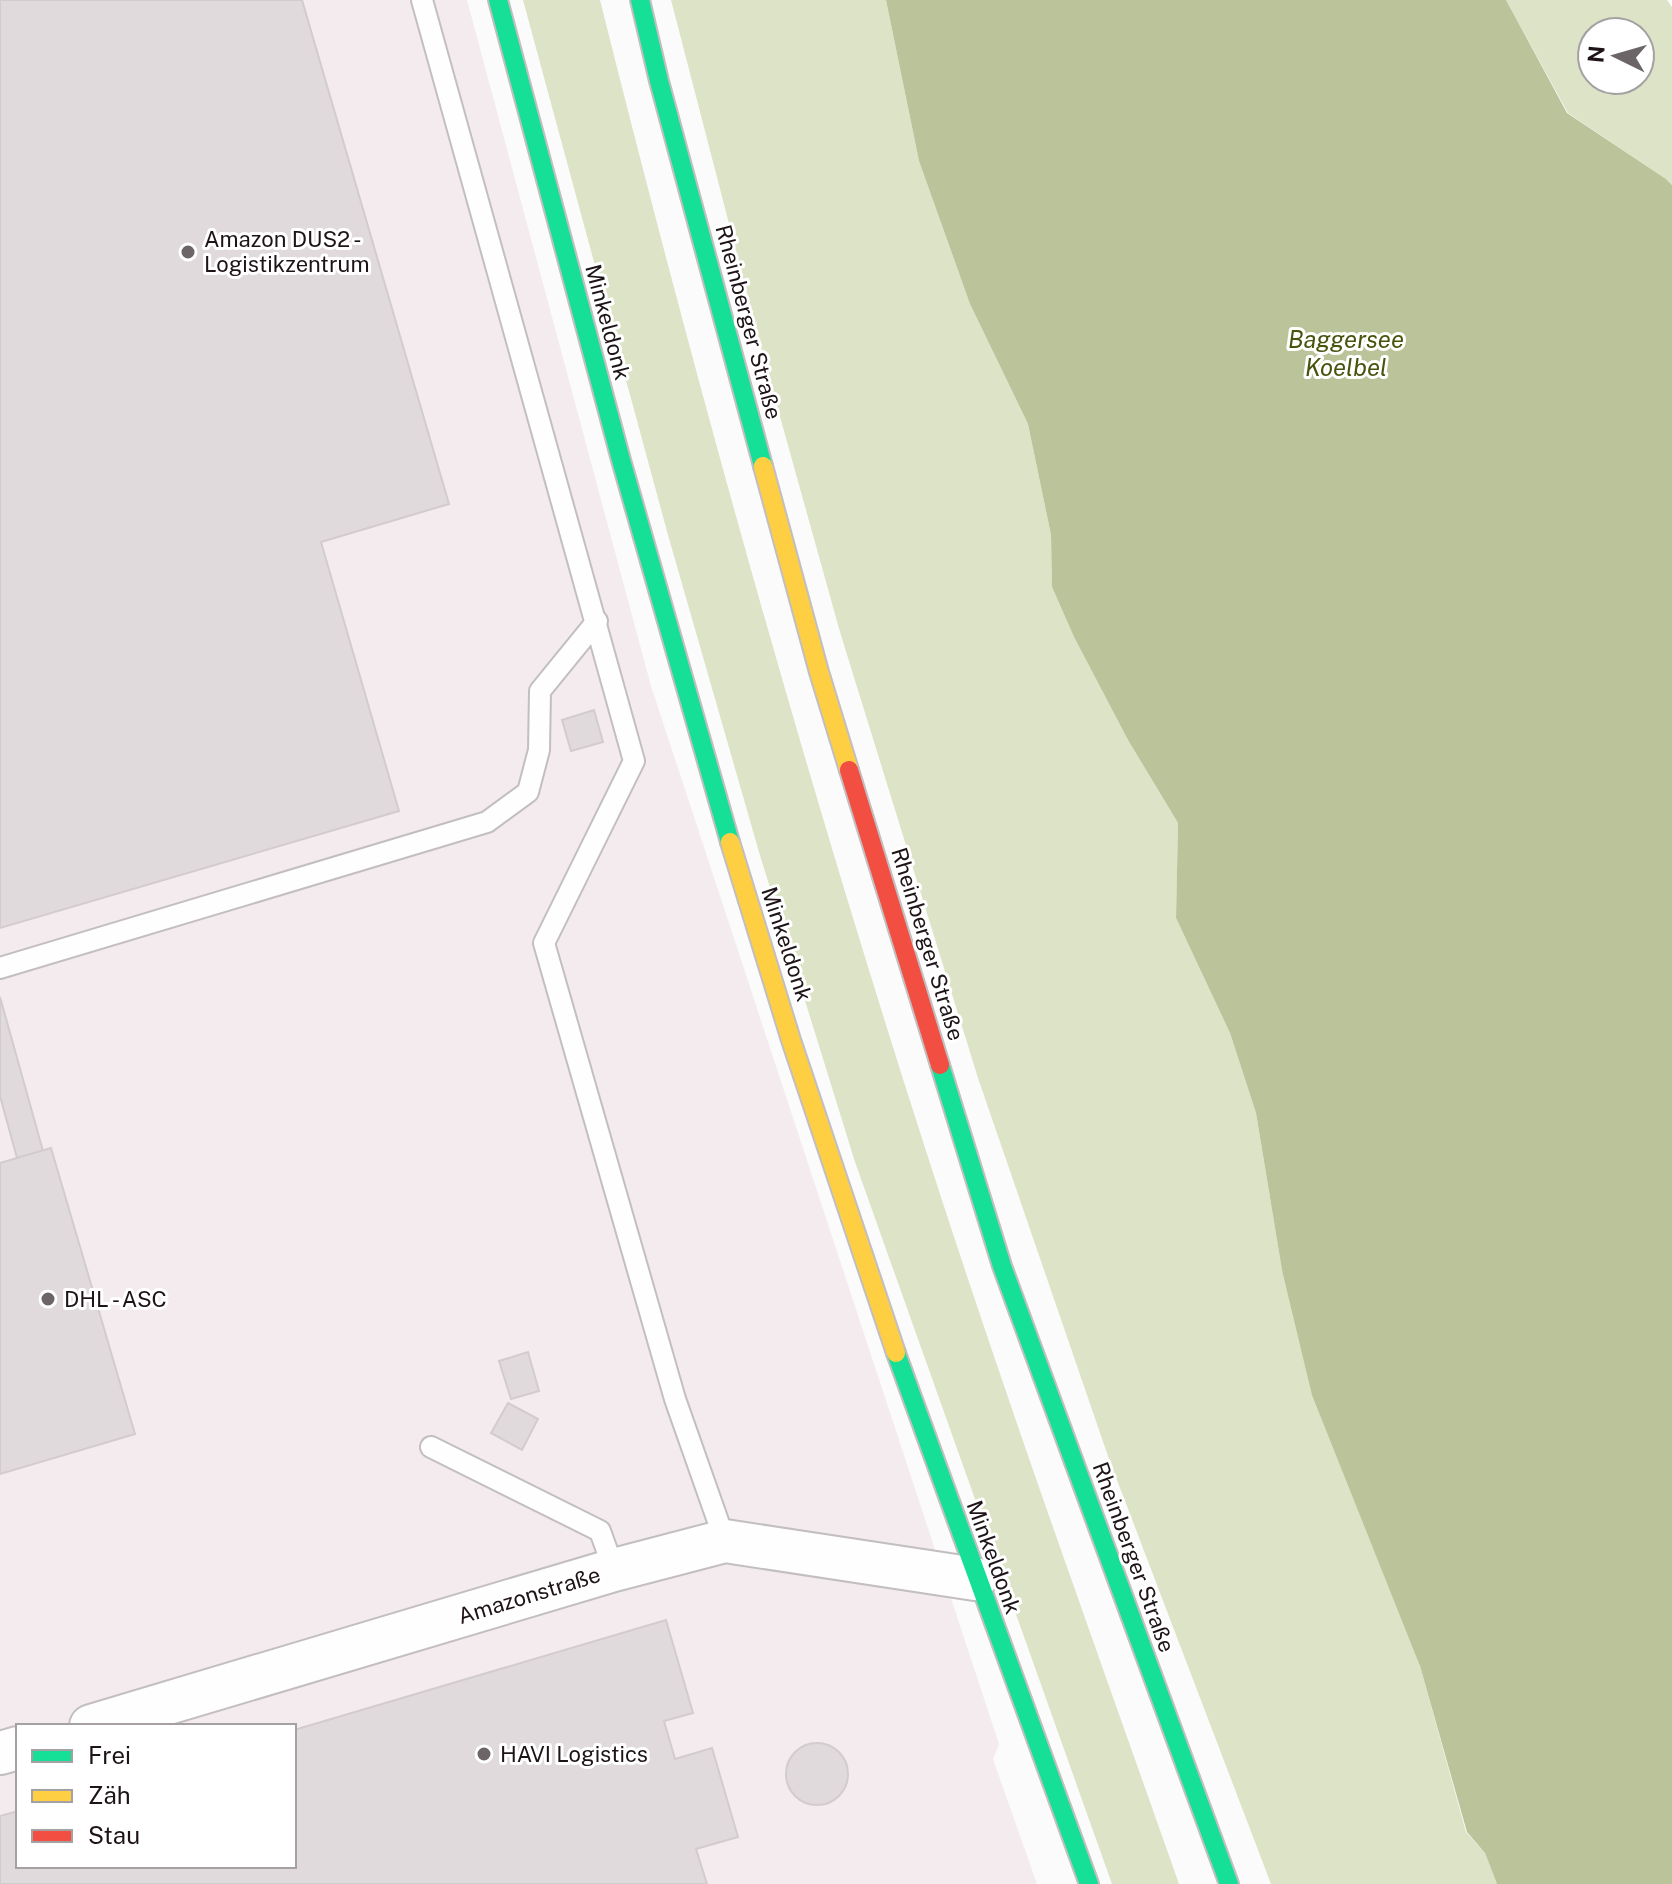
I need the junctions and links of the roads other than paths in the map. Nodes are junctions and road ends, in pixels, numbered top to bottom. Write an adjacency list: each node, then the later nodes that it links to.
1 (422, 0): 4 (lane)
2 (498, 0): 9 (street, Minkeldonk)
3 (640, 0): 12 (street, Rheinberger Straße)
4 (597, 621): 5 (lane); 7 (lane)
5 (0, 968)
6 (431, 1447): 8 (lane)
7 (725, 1541): 8 (street, Amazonstraße); 9 (street, Amazonstraße)
8 (614, 1570): 10 (street, Amazonstraße)
9 (975, 1579): 11 (street, Minkeldonk)
10 (98, 1724)
11 (1089, 1884)
12 (1229, 1884)

